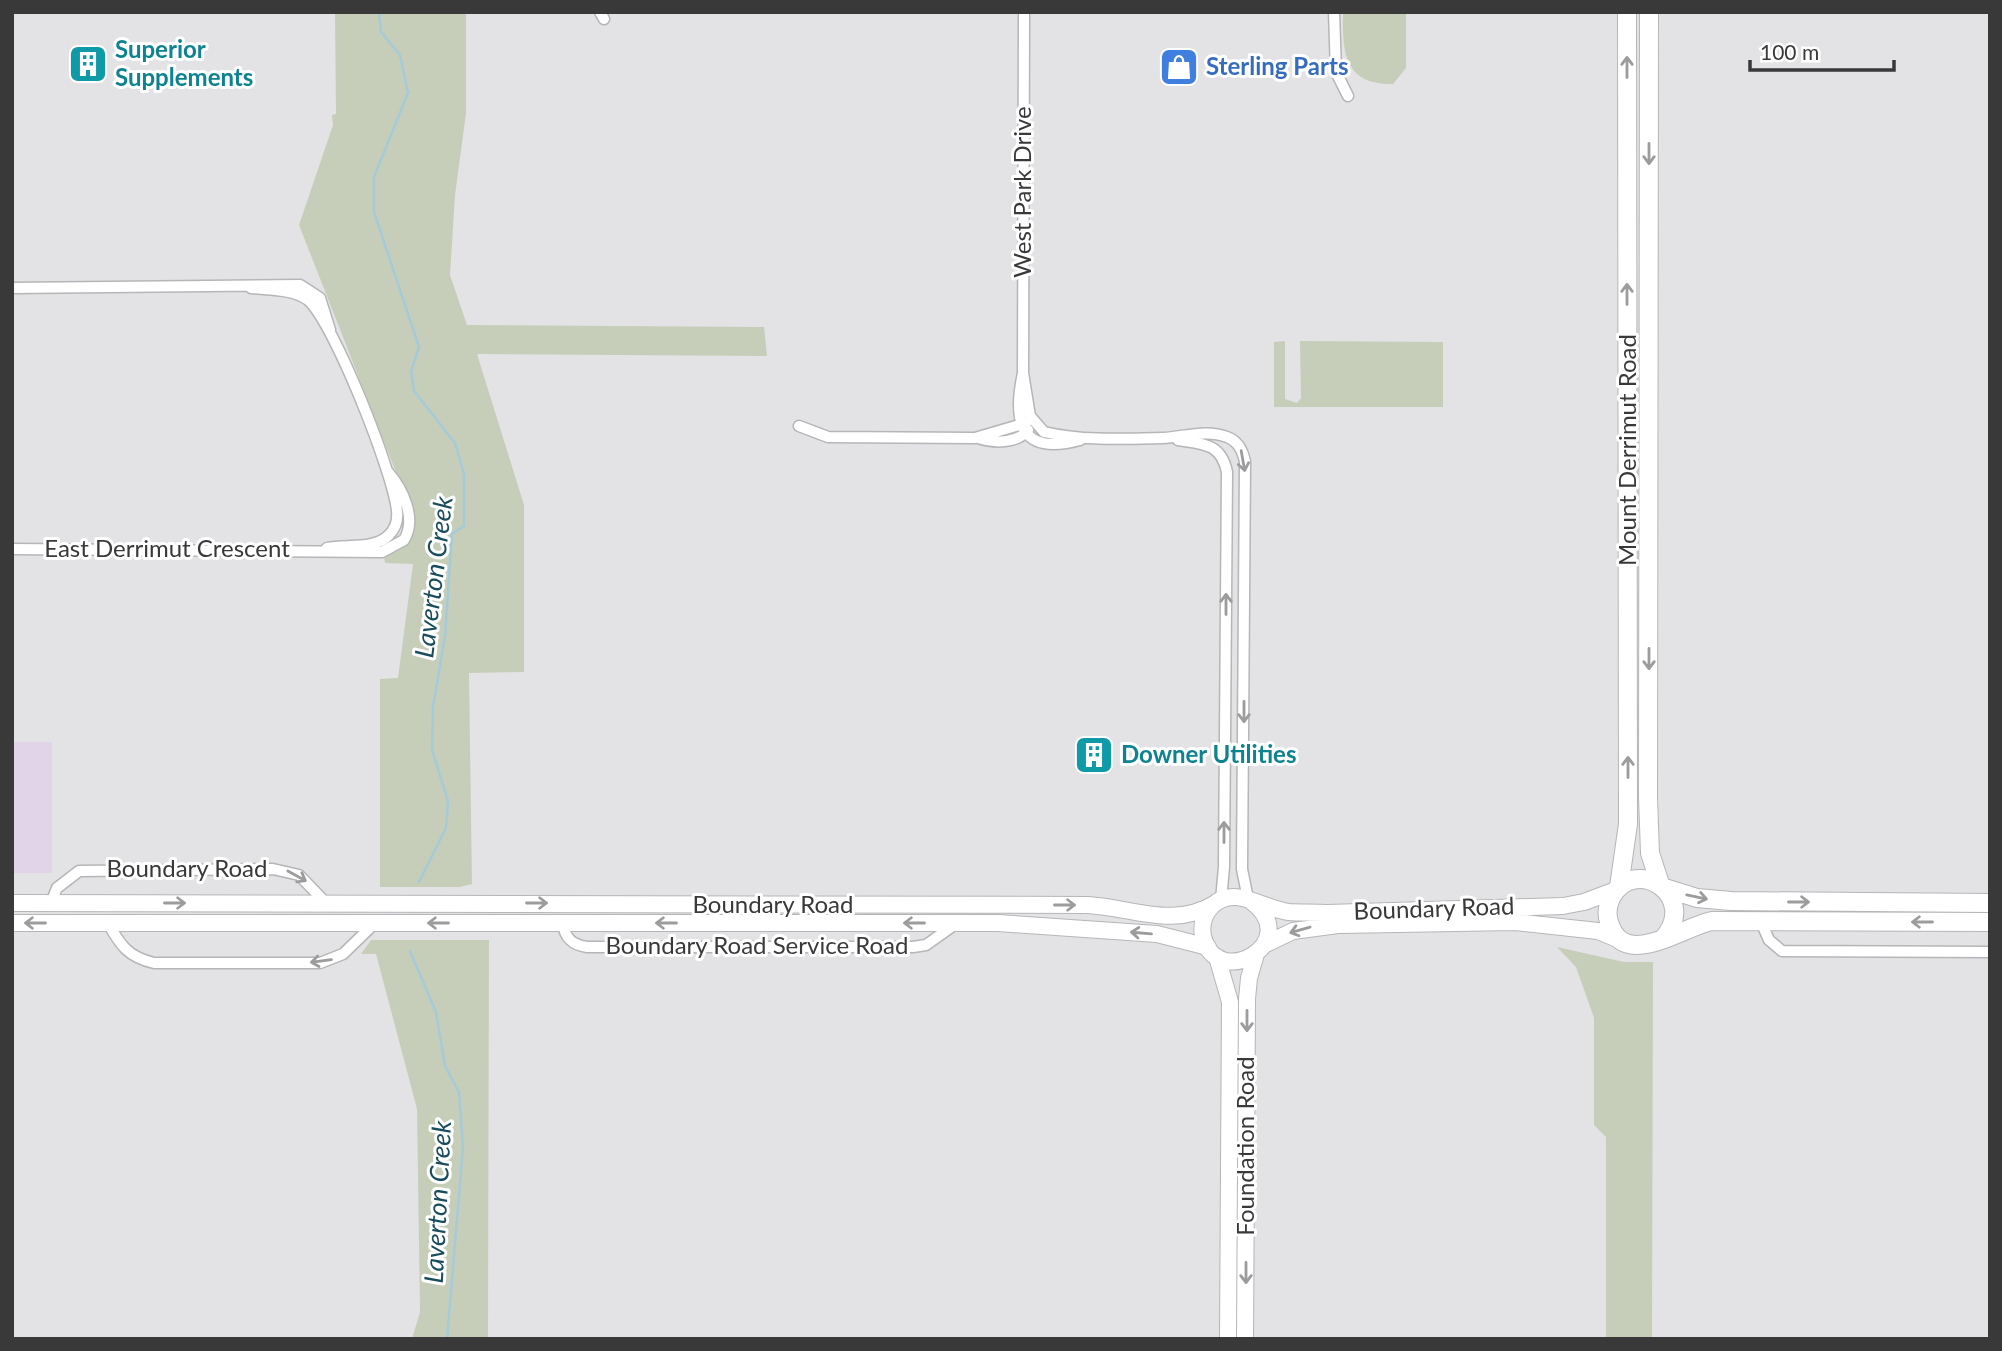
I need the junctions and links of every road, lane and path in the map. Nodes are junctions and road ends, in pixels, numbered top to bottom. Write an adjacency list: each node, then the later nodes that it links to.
1 (1024, 12): 7 (street, West Park Drive)
2 (1334, 12): 5 (street)
3 (1627, 12): 20 (main road, Mount Derrimut Road, one-way to 3)
4 (1648, 12): 19 (main road, Mount Derrimut Road, one-way to 19)
5 (1348, 96)
6 (12, 288): 15 (street, East Derrimut Crescent)
7 (1023, 373): 8 (street, West Park Drive); 10 (street, West Park Drive)
8 (1034, 422): 10 (street); 11 (street)
9 (799, 426): 10 (street)
10 (1022, 429): 11 (street)
11 (1086, 438): 12 (street)
12 (1166, 438): 13 (street); 14 (street)
13 (1233, 440): 14 (street); 16 (street, one-way to 16)
14 (1218, 450): 17 (street, one-way to 14)
15 (12, 549)
16 (1244, 665): 17 (street); 18 (street)
17 (1225, 672): 18 (street); 22 (street, one-way to 17)
18 (1244, 679): 21 (street, one-way to 21)
19 (1662, 886): 20 (main road); 27 (main road, one-way to 27); 37 (main road)
20 (1618, 888): 21 (main road, Boundary Road); 36 (main road)
21 (1250, 900): 22 (main road); 38 (main road)
22 (1218, 901): 26 (main road, Boundary Road, one-way to 22); 39 (main road)
23 (12, 903): 24 (main road, Boundary Road)
24 (51, 903): 25 (main road, Boundary Road, one-way to 25); 25 (street, Boundary Road, one-way to 25); 28 (main road)
25 (326, 903): 26 (main road, Boundary Road, one-way to 26)
26 (563, 903): 35 (main road)
27 (1990, 903)
28 (74, 922): 31 (main road, Boundary Road, one-way to 31); 32 (main road, Boundary Road)
29 (1761, 922): 30 (main road, one-way to 29); 37 (main road); 40 (street)
30 (1990, 922)
31 (12, 923)
32 (108, 923): 33 (main road, Boundary Road); 33 (street, one-way to 32)
33 (374, 923): 35 (main road, Boundary Road, one-way to 33)
34 (957, 923): 35 (main road, Boundary Road, one-way to 35); 35 (street, Boundary Road Service Road); 39 (main road, Boundary Road, one-way to 34)
35 (563, 924)
36 (1620, 940): 37 (main road); 38 (main road, Boundary Road, one-way to 38)
37 (1662, 940)
38 (1260, 949): 39 (main road); 41 (main road, Foundation Road, one-way to 41)
39 (1212, 952): 41 (main road, Foundation Road)
40 (1990, 952)
41 (1239, 1077): 42 (main road, Foundation Road); 43 (main road, Foundation Road, one-way to 43)
42 (1228, 1339)
43 (1245, 1339)

